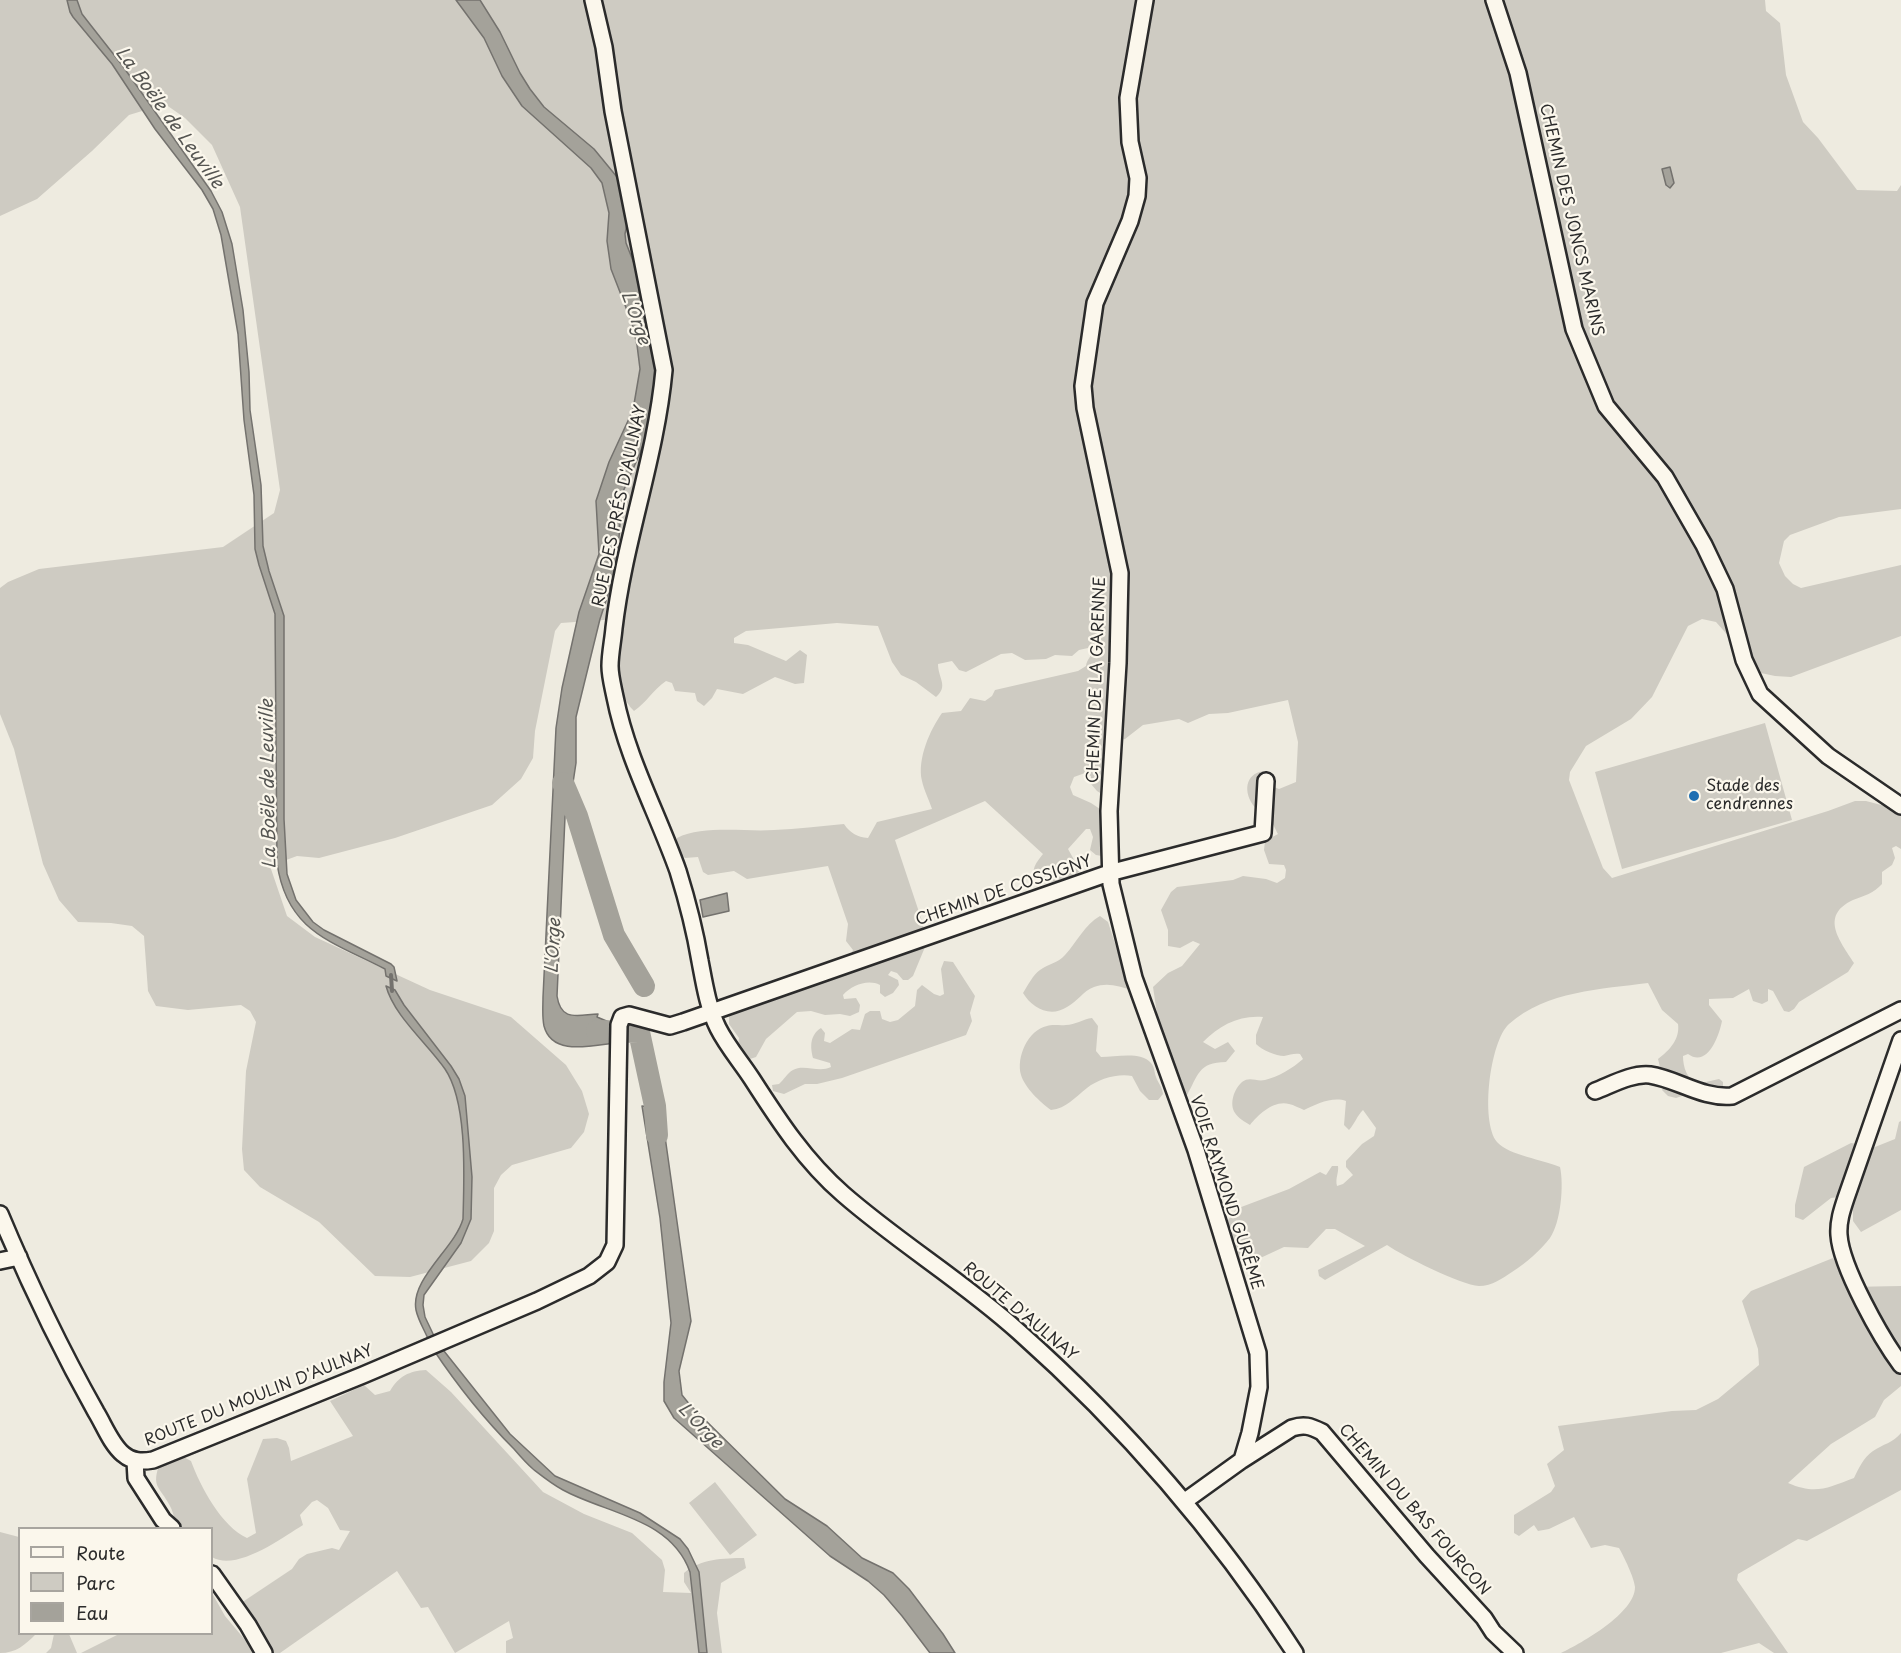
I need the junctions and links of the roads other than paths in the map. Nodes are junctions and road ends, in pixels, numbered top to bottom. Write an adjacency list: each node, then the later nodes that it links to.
1 (593, 0): 8 (street, RUE DES PRÉS D'AULNAY)
2 (1145, 0): 6 (street, CHEMIN DE LA GARENNE)
3 (1494, 0): 5 (street, CHEMIN DES JONCS MARINS)
4 (1266, 781): 6 (street, CHEMIN DE COSSIGNY)
5 (1901, 806)
6 (1110, 873): 8 (street, CHEMIN DE COSSIGNY); 16 (street, VOIE RAYMOND GURÊME)
7 (1901, 1010): 10 (street)
8 (712, 1011): 14 (street, CHEMIN DE COSSIGNY); 18 (street, ROUTE D'AULNAY)
9 (1901, 1040): 15 (street)
10 (1595, 1091)
11 (0, 1214): 12 (street, ROUTE DU MOULIN D'AULNAY)
12 (19, 1257): 13 (street); 17 (street, ROUTE DU MOULIN D'AULNAY)
13 (0, 1262)
14 (426, 1349): 17 (street, ROUTE DU MOULIN D'AULNAY)
15 (1901, 1365)
16 (1242, 1460): 18 (street); 23 (street, CHEMIN DU BAS FOURCON)
17 (135, 1461): 19 (street)
18 (1185, 1501): 22 (street, ROUTE D'AULNAY)
19 (171, 1527)
20 (213, 1575): 21 (street)
21 (264, 1653)
22 (1295, 1653)
23 (1515, 1653)

